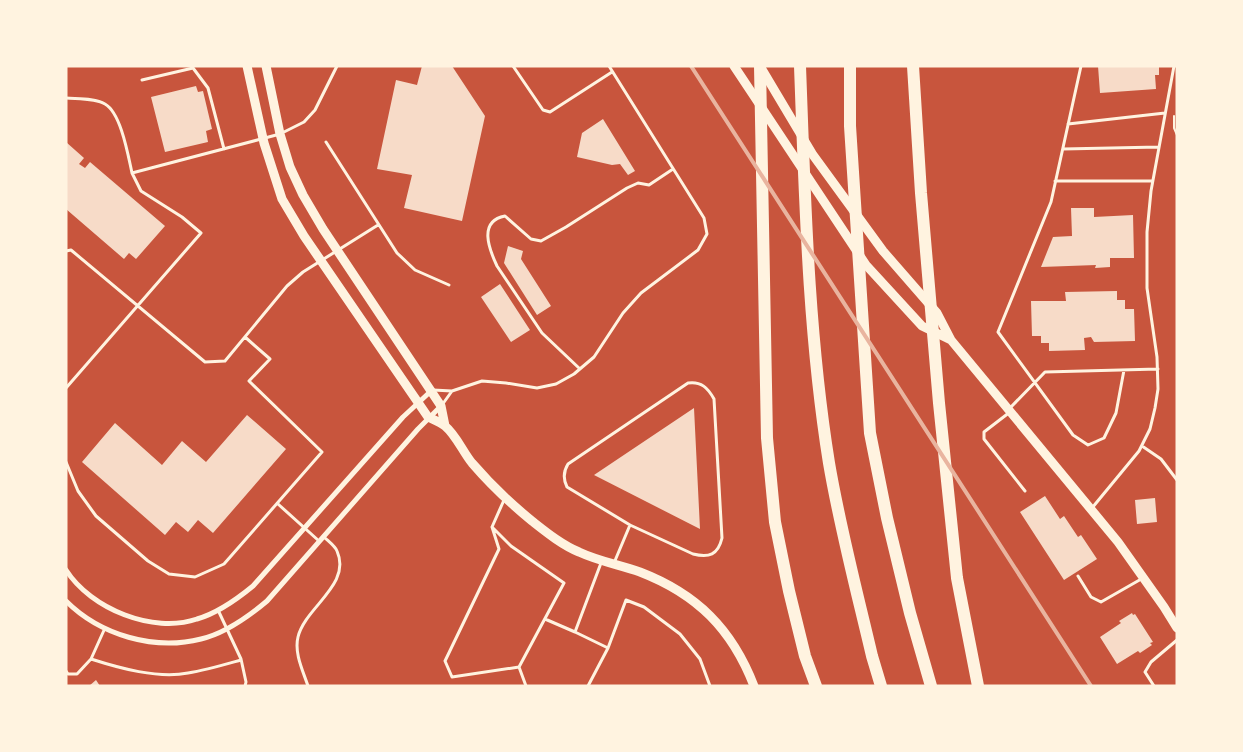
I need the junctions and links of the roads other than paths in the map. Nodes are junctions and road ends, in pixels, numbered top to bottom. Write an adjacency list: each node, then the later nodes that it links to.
1 (247, 66): 19 (street)
2 (266, 66): 18 (street)
3 (337, 66): 18 (lane)
4 (513, 66): 13 (lane)
5 (609, 66): 13 (lane)
6 (734, 66): 35 (street)
7 (760, 66): 35 (street); 83 (highway)
8 (800, 66): 84 (highway)
9 (850, 66): 85 (highway)
10 (913, 66): 86 (highway)
11 (1080, 66): 17 (lane)
12 (1174, 66): 16 (lane)
13 (612, 72): 24 (lane)
14 (142, 80): 22 (lane)
15 (66, 98): 25 (lane)
16 (1165, 113): 17 (lane); 21 (lane)
17 (1068, 124): 23 (lane)
18 (280, 134): 19 (lane); 29 (street)
19 (263, 138): 22 (lane); 31 (street)
20 (326, 142): 28 (lane)
21 (1159, 147): 23 (lane); 27 (lane)
22 (224, 149): 25 (lane)
23 (1062, 149): 26 (lane)
24 (673, 169): 36 (lane); 36 (lane)
25 (132, 173): 33 (lane)
26 (1055, 181): 27 (lane); 39 (lane)
27 (1152, 181): 37 (lane)
28 (378, 225): 29 (lane); 32 (lane)
29 (337, 250): 31 (lane); 41 (street)
30 (66, 251): 33 (lane)
31 (321, 261): 34 (lane); 43 (street)
32 (448, 285)
33 (138, 306): 34 (lane); 40 (lane)
34 (245, 337): 53 (lane)
35 (950, 340): 45 (street)
36 (580, 369): 42 (lane)
37 (1158, 369): 38 (lane); 48 (lane)
38 (1124, 370): 39 (lane); 39 (lane)
39 (1035, 382): 45 (lane)
40 (66, 388)
41 (432, 390): 42 (lane); 43 (street); 44 (street)
42 (452, 391): 44 (lane)
43 (418, 402): 46 (street); 57 (street)
44 (441, 406): 46 (street); 47 (street)
45 (1010, 411): 51 (lane); 54 (street)
46 (428, 417): 47 (street); 58 (street)
47 (445, 426): 52 (street)
48 (1142, 446): 50 (lane); 54 (lane)
49 (66, 462): 53 (lane)
50 (1177, 480)
51 (1024, 491)
52 (505, 498): 56 (lane); 59 (street)
53 (278, 504): 57 (lane)
54 (1091, 509): 63 (street)
55 (630, 525): 55 (lane); 60 (lane)
56 (492, 527): 66 (lane); 75 (lane)
57 (305, 528): 58 (lane); 65 (street)
58 (321, 539): 69 (street); 78 (lane)
59 (602, 560): 60 (street); 70 (lane)
60 (614, 564): 82 (street)
61 (66, 570): 65 (street)
62 (1078, 576): 63 (lane)
63 (1143, 577): 67 (street)
64 (66, 601): 68 (street)
65 (218, 610): 69 (lane)
66 (545, 619): 70 (lane); 75 (lane)
67 (1176, 626)
68 (105, 628): 69 (street); 73 (lane)
69 (227, 628): 74 (lane)
70 (575, 632): 72 (lane)
71 (1177, 640): 87 (lane)
72 (608, 648): 80 (lane); 81 (lane)
73 (92, 659): 74 (lane); 76 (lane)
74 (241, 660): 77 (lane)
75 (519, 667): 79 (lane)
76 (66, 671)
77 (245, 686)
78 (308, 686)
79 (526, 686)
80 (588, 686)
81 (710, 686)
82 (754, 686)
83 (816, 686)
84 (881, 686)
85 (931, 686)
86 (978, 686)
87 (1154, 686)

